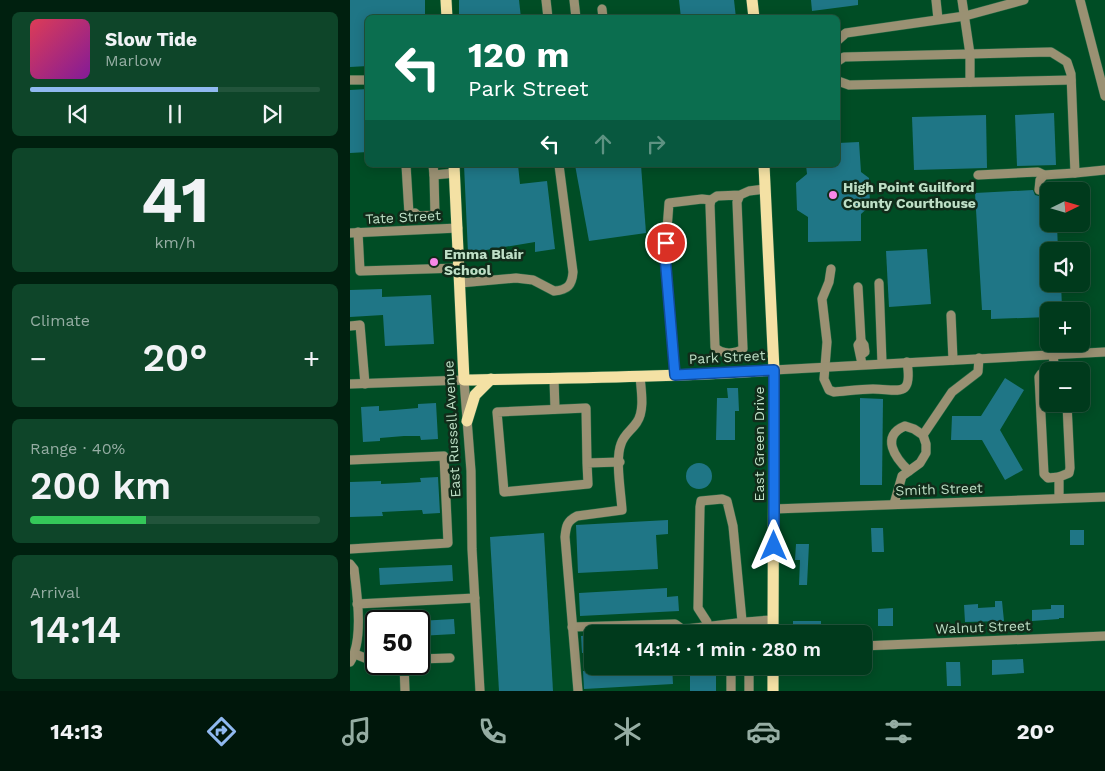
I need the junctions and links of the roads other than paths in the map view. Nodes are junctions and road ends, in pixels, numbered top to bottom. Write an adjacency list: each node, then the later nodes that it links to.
1 (446, 0): 9 (main road)
2 (546, 0): 10 (street)
3 (574, 0): 11 (street)
4 (752, 0): 12 (main road)
5 (936, 0): 14 (street)
6 (962, 0): 13 (street)
7 (1024, 0): 13 (street)
8 (1080, 0): 23 (street)
9 (447, 15)
10 (548, 15)
11 (576, 15)
12 (754, 15)
13 (965, 16): 14 (street); 16 (street)
14 (938, 19): 15 (street)
15 (842, 31)
16 (970, 54): 17 (street); 20 (street); 22 (street)
17 (840, 60)
18 (350, 80): 19 (street)
19 (365, 80)
20 (1071, 80): 22 (street); 30 (street)
21 (840, 82): 22 (street)
22 (970, 82)
23 (1105, 96)
24 (406, 167): 37 (street)
25 (559, 167): 44 (street)
26 (764, 167): 34 (main road, East Green Drive)
27 (455, 169): 28 (street); 38 (main road, East Russell Avenue)
28 (433, 170): 37 (street)
29 (1105, 170): 30 (street)
30 (1075, 173): 32 (street)
31 (978, 175): 32 (street)
32 (1044, 175): 33 (street)
33 (1043, 182)
34 (765, 189): 35 (street); 57 (main road, East Green Drive)
35 (740, 195): 36 (street); 36 (street)
36 (711, 200): 58 (street)
37 (409, 214): 39 (street)
38 (458, 228): 39 (street, Tate Street); 41 (main road, East Russell Avenue)
39 (410, 230): 40 (street, Tate Street)
40 (354, 233): 41 (street)
41 (459, 268): 44 (main road, East Russell Avenue)
42 (831, 269): 56 (street)
43 (879, 282): 55 (street)
44 (460, 283): 63 (main road, East Russell Avenue)
45 (858, 286): 51 (street)
46 (951, 315): 52 (street)
47 (350, 326): 65 (street)
48 (1105, 352): 49 (street, Park Street)
49 (1053, 355): 50 (street, Park Street); 54 (street)
50 (979, 358): 52 (street, Park Street); 71 (street)
51 (862, 359): 55 (street, Park Street); 56 (street, Park Street)
52 (953, 360): 53 (street, Park Street)
53 (907, 362): 55 (street, Park Street); 56 (street)
54 (1055, 362)
55 (882, 363)
56 (826, 366): 57 (street, Park Street)
57 (774, 370): 58 (main road, Park Street); 80 (main road, East Green Drive)
58 (675, 375): 59 (main road, Park Street)
59 (640, 376): 62 (main road, Park Street); 73 (street)
60 (1040, 376): 66 (street)
61 (491, 379): 62 (main road, Park Street); 63 (main road, Park Street); 70 (main road)
62 (554, 379): 67 (street)
63 (464, 380): 65 (street, Park Street); 70 (street, East Russell Avenue)
64 (350, 384): 65 (street, Park Street)
65 (365, 384)
66 (1040, 396)
67 (555, 410): 74 (street); 74 (street)
68 (1041, 412): 76 (street)
69 (1067, 412): 76 (street)
70 (467, 421): 83 (street, East Russell Avenue)
71 (923, 435): 75 (street); 75 (street)
72 (350, 460): 81 (street)
73 (620, 462): 74 (street); 92 (street)
74 (588, 463)
75 (909, 471): 79 (street)
76 (1059, 477): 78 (street)
77 (1105, 497): 78 (street, Smith Street)
78 (1059, 498): 79 (street, Smith Street)
79 (894, 504): 80 (street, Smith Street)
80 (774, 509): 85 (main road, East Green Drive)
81 (350, 549)
82 (350, 564): 84 (street)
83 (474, 598): 84 (street); 105 (street, East Russell Avenue)
84 (358, 604): 96 (street)
85 (773, 620): 86 (street); 91 (main road, East Green Drive)
86 (742, 621): 89 (street); 90 (street)
87 (641, 625): 88 (street)
88 (676, 625)
89 (707, 625)
90 (719, 625)
91 (773, 625)
92 (572, 627): 93 (street); 106 (street)
93 (584, 627)
94 (1105, 636): 95 (street, Walnut Street)
95 (872, 646)
96 (352, 658): 98 (street)
97 (450, 658): 99 (street)
98 (365, 659)
99 (430, 659)
100 (404, 675): 104 (street)
101 (731, 675): 107 (street)
102 (750, 675): 108 (street)
103 (773, 675): 109 (main road)
104 (405, 691)
105 (480, 691)
106 (578, 691)
107 (731, 691)
108 (749, 691)
109 (773, 691)

